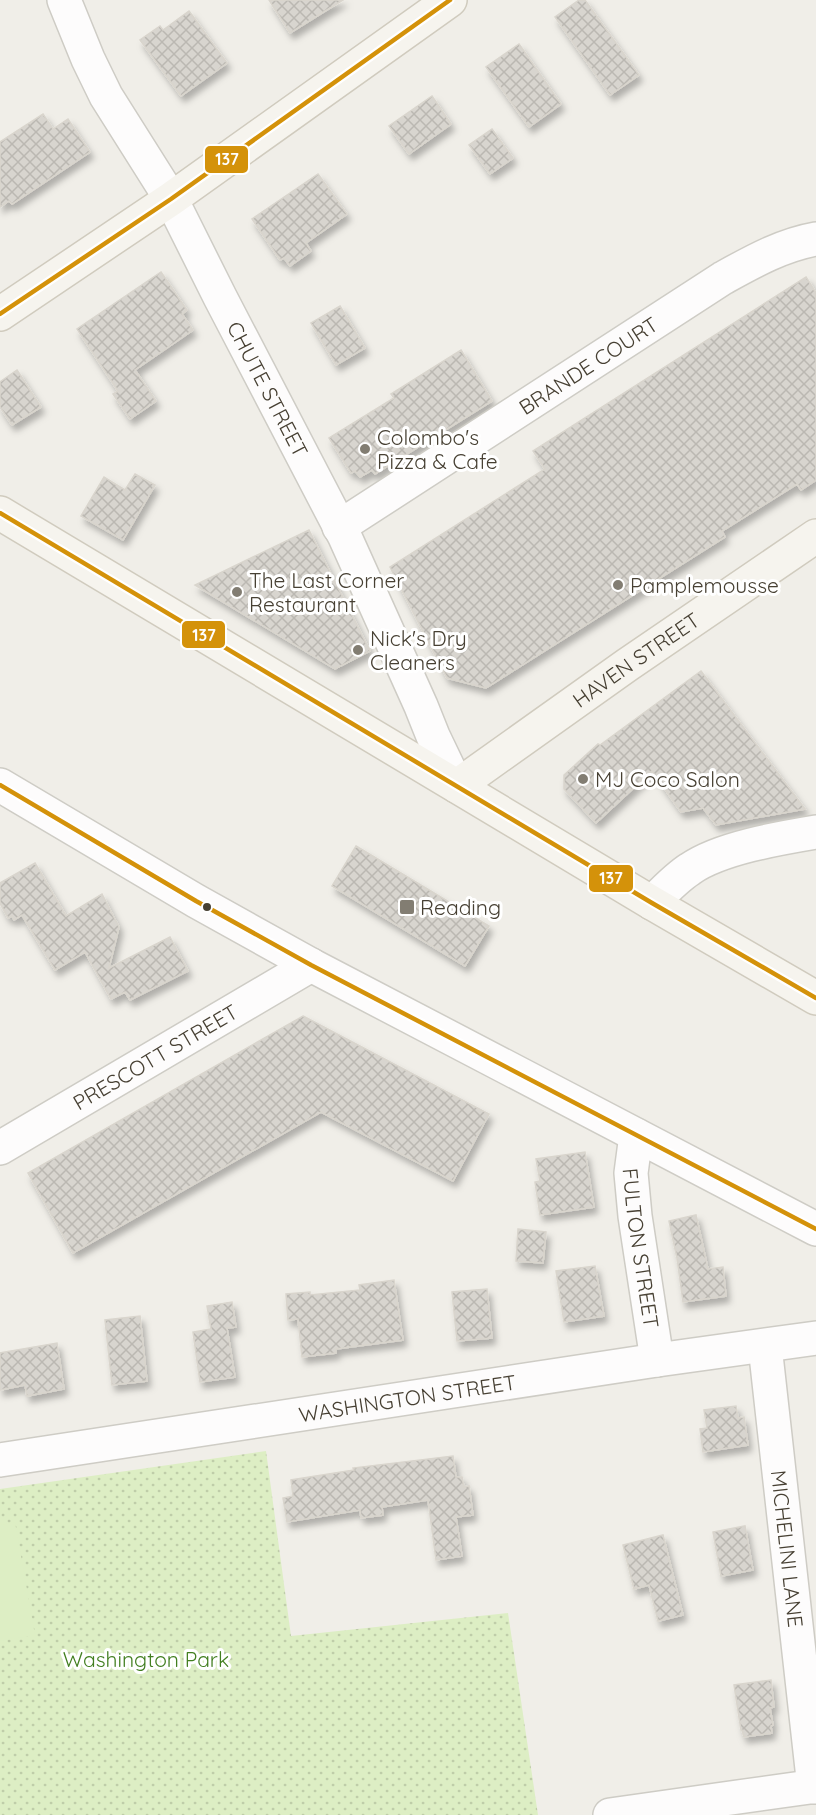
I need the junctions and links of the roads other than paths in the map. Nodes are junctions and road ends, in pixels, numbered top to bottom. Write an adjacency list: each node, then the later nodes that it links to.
1 (64, 0): 3 (street, CHUTE STREET)
2 (450, 0): 3 (street)
3 (171, 199): 5 (street); 7 (street, CHUTE STREET)
4 (816, 239): 7 (street, BRANDE COURT)
5 (0, 314)
6 (0, 513): 10 (street)
7 (339, 527): 10 (street, CHUTE STREET)
8 (816, 536): 10 (street, HAVEN STREET)
9 (0, 785): 13 (street)
10 (457, 786): 12 (street)
11 (816, 832): 12 (street)
12 (652, 903): 14 (street)
13 (311, 965): 15 (street); 16 (street, PRESCOTT STREET)
14 (816, 998)
15 (636, 1136): 17 (street); 20 (street, FULTON STREET)
16 (0, 1148)
17 (816, 1229)
18 (816, 1338): 19 (street, WASHINGTON STREET)
19 (765, 1346): 20 (street, WASHINGTON STREET); 22 (street, MICHELINI LANE)
20 (657, 1360): 21 (street, WASHINGTON STREET)
21 (0, 1460)
22 (815, 1786): 23 (street)
23 (610, 1815)

